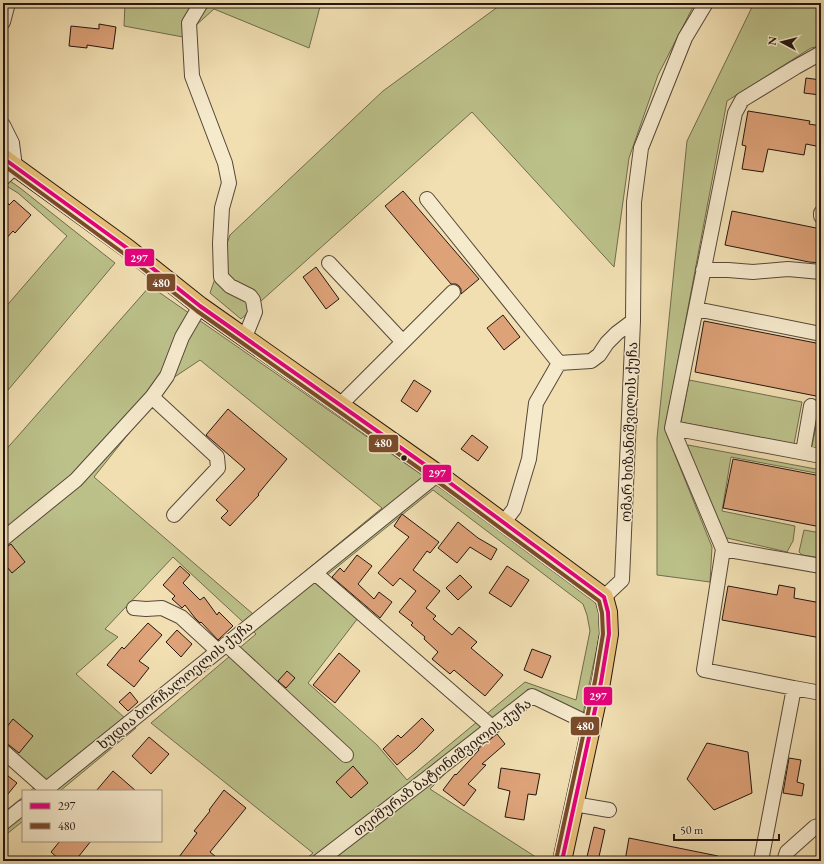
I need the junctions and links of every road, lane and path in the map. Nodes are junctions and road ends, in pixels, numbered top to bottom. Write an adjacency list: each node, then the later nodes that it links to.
1 (8, 3): 4 (street)
2 (201, 3): 17 (street)
3 (706, 3): 15 (street, ომარ ხიზანიშვილის ქუჩა)
4 (3, 22)
5 (821, 53): 10 (street)
6 (3, 125): 7 (street)
7 (7, 168): 13 (main road)
8 (427, 199): 19 (street)
9 (329, 263): 18 (street)
10 (703, 270): 11 (street); 14 (street)
11 (821, 272)
12 (453, 292): 18 (street)
13 (200, 306): 17 (main road); 20 (street)
14 (696, 309): 16 (street); 23 (street)
15 (633, 321): 19 (street); 33 (street, ომარ ხიზანიშვილის ქუჩა)
16 (821, 334)
17 (245, 337): 21 (main road)
18 (403, 342): 21 (street)
19 (559, 363): 28 (street)
20 (152, 397): 27 (street); 29 (street)
21 (340, 405): 26 (main road)
22 (811, 406): 24 (street)
23 (672, 428): 24 (street); 30 (street)
24 (803, 452): 25 (street)
25 (821, 456)
26 (438, 474): 28 (main road); 32 (street, ხუდია ბორჩალოელის ქუჩა)
27 (174, 515)
28 (504, 522): 33 (main road)
29 (3, 539)
30 (723, 550): 31 (street); 36 (street)
31 (821, 566)
32 (315, 573): 35 (street, ხუდია ბორჩალოელის ქუჩა); 39 (street)
33 (604, 597): 38 (main road)
34 (134, 608): 35 (street)
35 (222, 647): 41 (street); 42 (street, ხუდია ბორჩალოელის ქუჩა)
36 (794, 688): 37 (street); 50 (street)
37 (821, 693)
38 (592, 725): 39 (street, თეიმურაზ ბატონიშვილის ქუჩა); 43 (main road)
39 (492, 727): 48 (street, თეიმურაზ ბატონიშვილის ქუჩა)
40 (3, 751): 42 (street)
41 (346, 755)
42 (45, 790)
43 (574, 804): 45 (street); 49 (main road)
44 (22, 809): 46 (street)
45 (609, 810)
46 (3, 823)
47 (821, 825): 51 (street)
48 (319, 861)
49 (562, 861)
50 (760, 861)
51 (784, 861)

